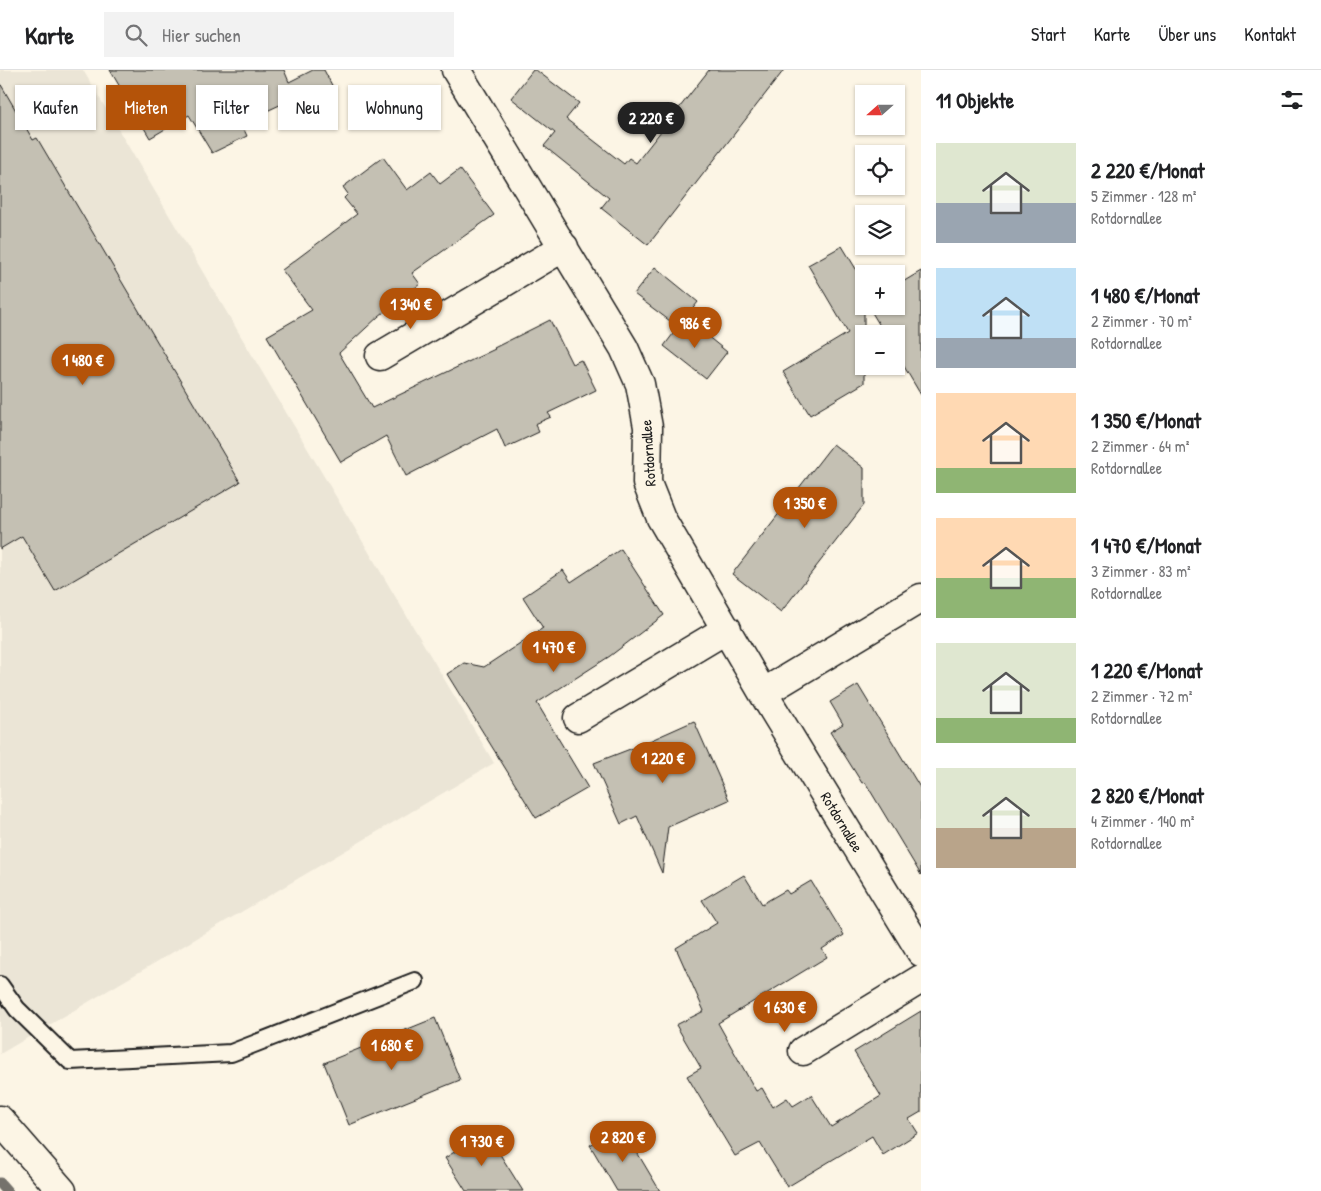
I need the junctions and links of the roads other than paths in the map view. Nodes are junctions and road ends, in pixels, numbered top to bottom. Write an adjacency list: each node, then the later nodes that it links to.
1 (456, 70): 2 (street, Rotdornallee)
2 (564, 247): 3 (street); 5 (street, Rotdornallee)
3 (380, 356)
4 (921, 598): 6 (street)
5 (727, 629): 6 (street, Rotdornallee); 7 (street)
6 (763, 692): 8 (street, Rotdornallee)
7 (578, 718)
8 (921, 952)
9 (921, 979): 12 (street)
10 (415, 980): 11 (lane)
11 (0, 985)
12 (803, 1051)
13 (0, 1120): 14 (street)
14 (62, 1191)

